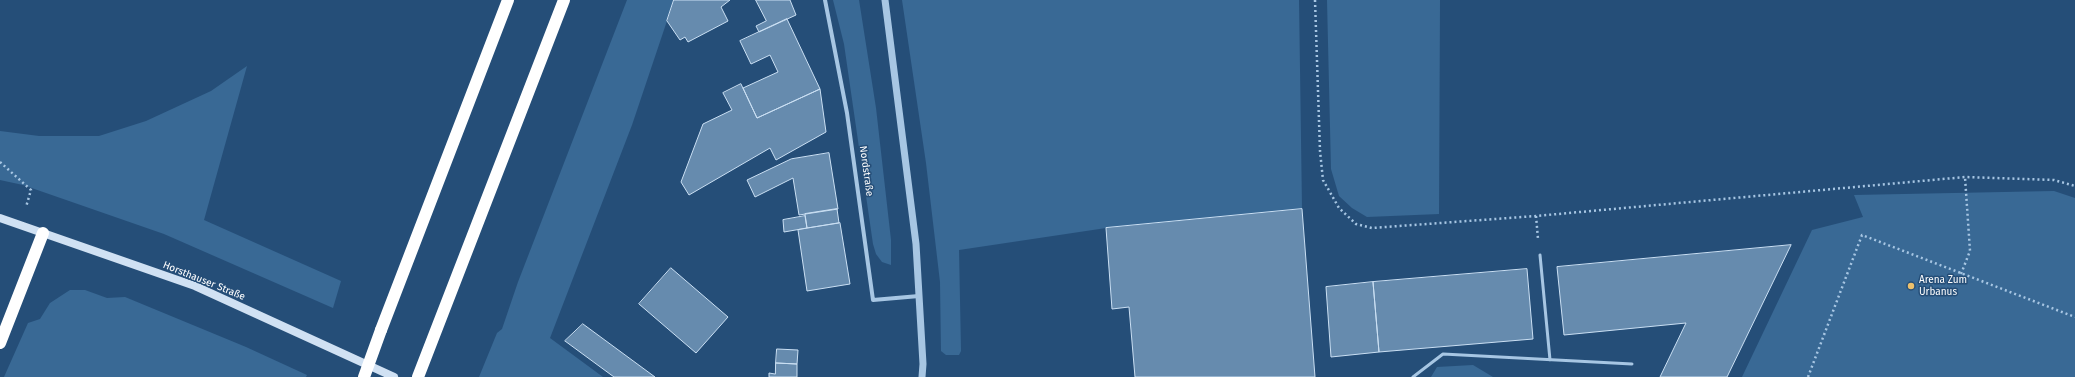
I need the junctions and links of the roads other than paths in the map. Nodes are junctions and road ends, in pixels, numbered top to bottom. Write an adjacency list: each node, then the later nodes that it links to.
1 (508, 0): 12 (highway, bridge)
2 (564, 0): 14 (highway)
3 (825, 0): 8 (street, Nordstraße)
4 (885, 0): 8 (street)
5 (0, 218): 6 (main road, Horsthauser Straße)
6 (43, 233): 9 (highway); 13 (main road, Horsthauser Straße)
7 (1540, 255): 10 (lane)
8 (920, 296): 15 (street)
9 (0, 343)
10 (1550, 360): 11 (lane); 16 (lane)
11 (1632, 364)
12 (364, 377)
13 (394, 377)
14 (418, 377)
15 (922, 377)
16 (1413, 377)

